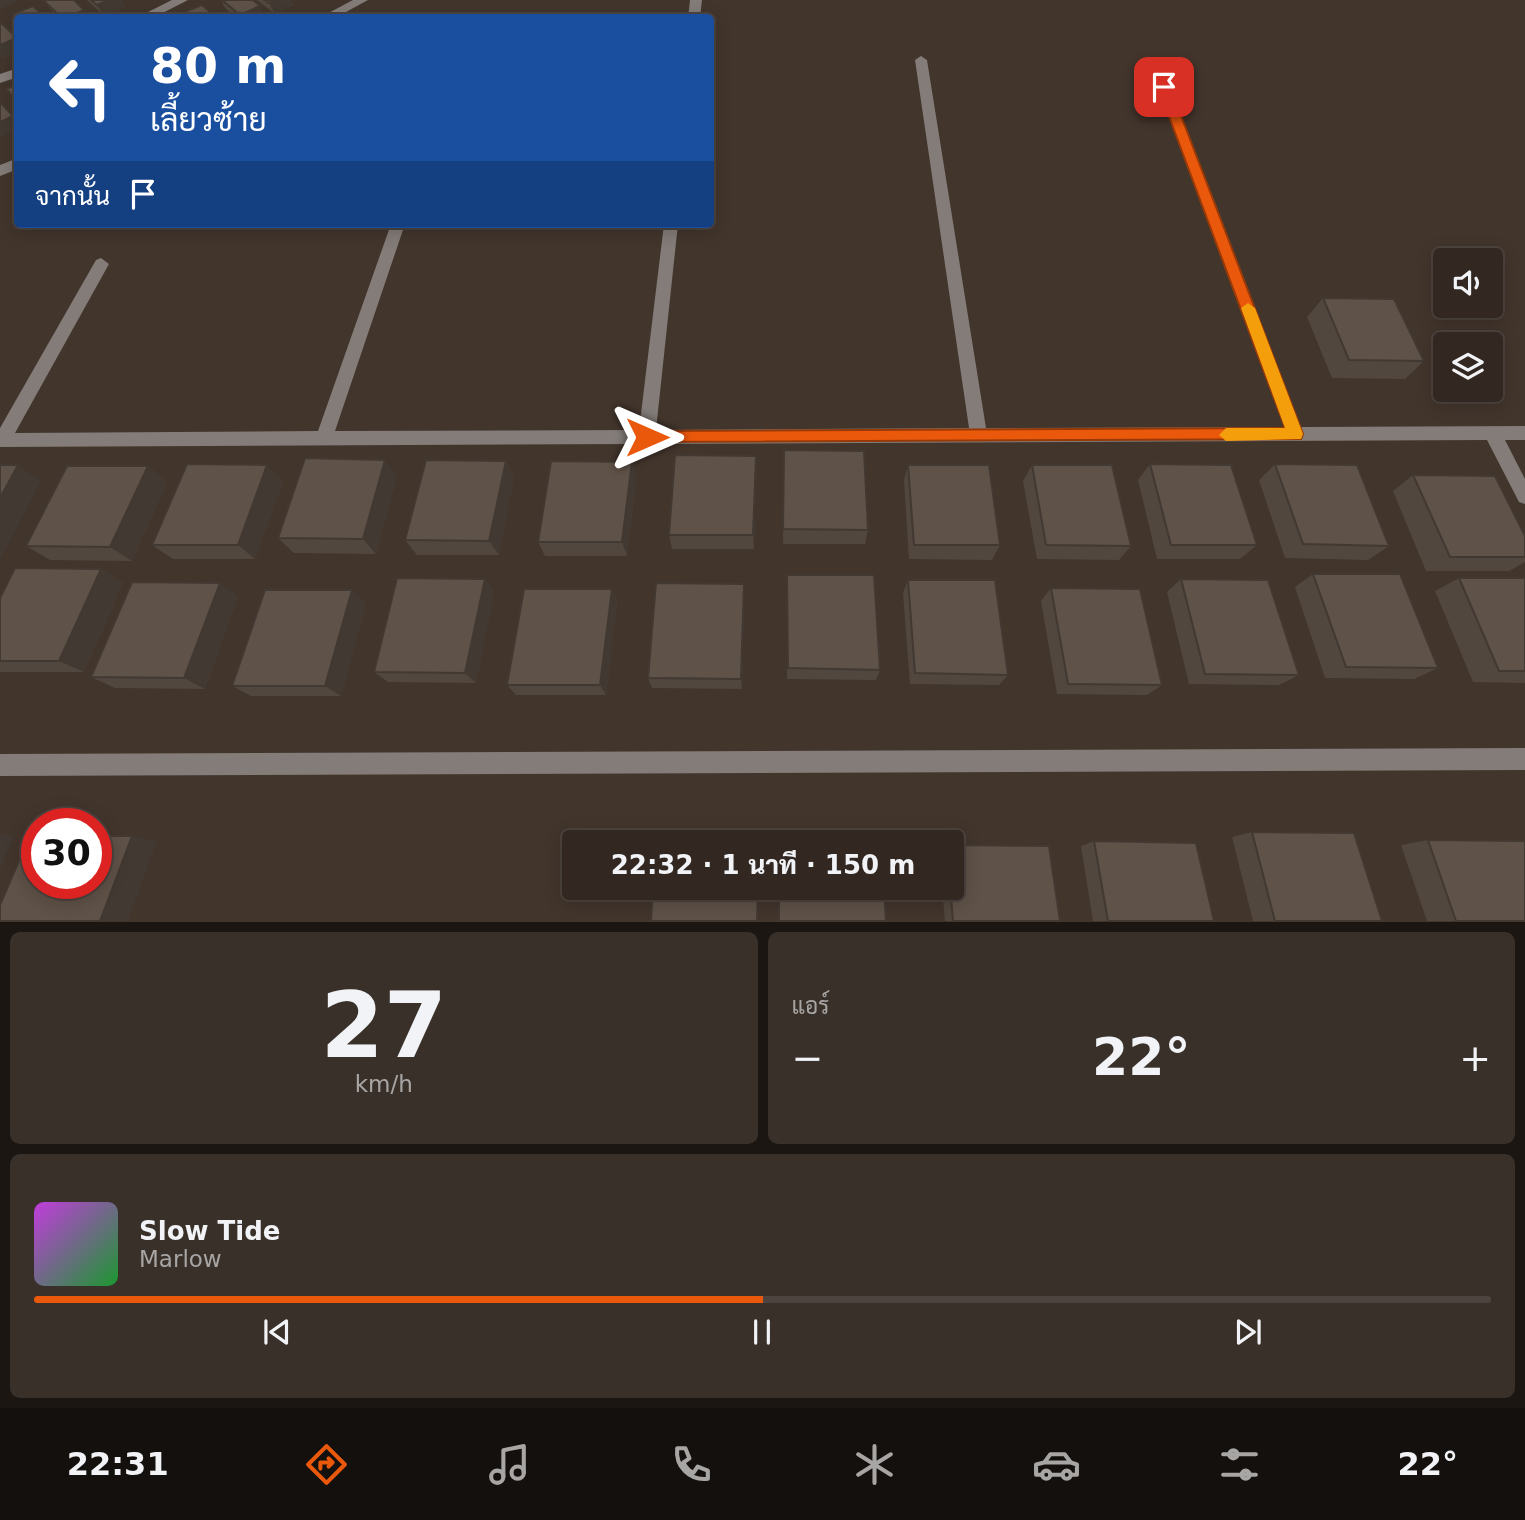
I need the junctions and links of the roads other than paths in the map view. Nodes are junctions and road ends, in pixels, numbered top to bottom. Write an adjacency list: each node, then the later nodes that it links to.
1 (182, 0): 3 (street)
2 (362, 0): 4 (street)
3 (151, 14)
4 (333, 14)
5 (921, 60): 13 (street)
6 (1164, 87): 12 (street)
7 (397, 228): 15 (street)
8 (671, 228): 14 (street)
9 (102, 264): 16 (street)
10 (1492, 433): 11 (street); 12 (street); 17 (street)
11 (1525, 433)
12 (1295, 434): 13 (street)
13 (979, 436): 14 (street)
14 (647, 437): 15 (street)
15 (324, 438): 16 (street)
16 (1, 440)
17 (1525, 496)
18 (1525, 759): 19 (street)
19 (0, 765)

